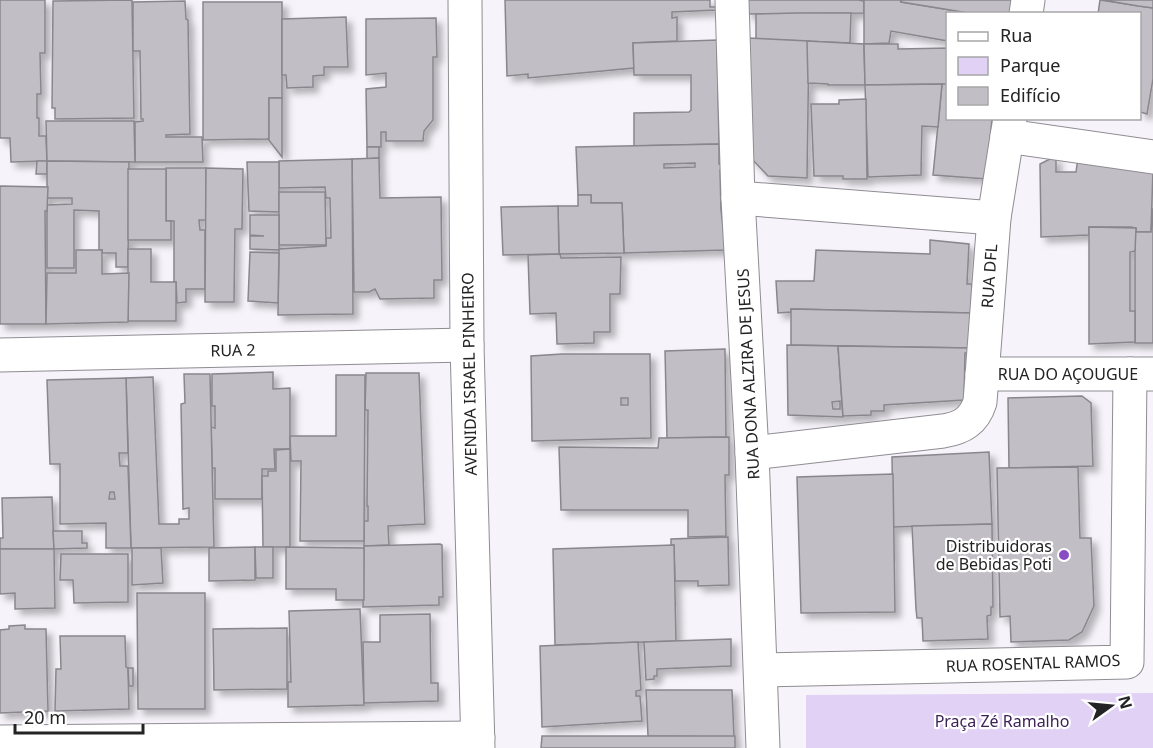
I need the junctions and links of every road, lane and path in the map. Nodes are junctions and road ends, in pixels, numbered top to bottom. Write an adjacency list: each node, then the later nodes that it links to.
1 (465, 0): 7 (street, AVENIDA ISRAEL PINHEIRO)
2 (732, 0): 5 (street, RUA DONA ALZIRA DE JESUS)
3 (1009, 127): 4 (street); 6 (street, RUA DFL)
4 (1153, 157)
5 (738, 198): 6 (street); 11 (street, RUA DONA ALZIRA DE JESUS)
6 (994, 218): 9 (street, RUA DFL)
7 (467, 345): 8 (street, RUA 2); 14 (street, AVENIDA ISRAEL PINHEIRO)
8 (0, 355)
9 (982, 374): 10 (street, RUA DO AÇOUGUE); 11 (street, RUA DFL)
10 (1142, 374): 12 (street, RUA ROSENTAL RAMOS)
11 (752, 453): 12 (street, RUA DONA ALZIRA DE JESUS)
12 (761, 670): 15 (street, RUA DONA ALZIRA DE JESUS)
13 (0, 742): 14 (street)
14 (478, 743)
15 (763, 748)

